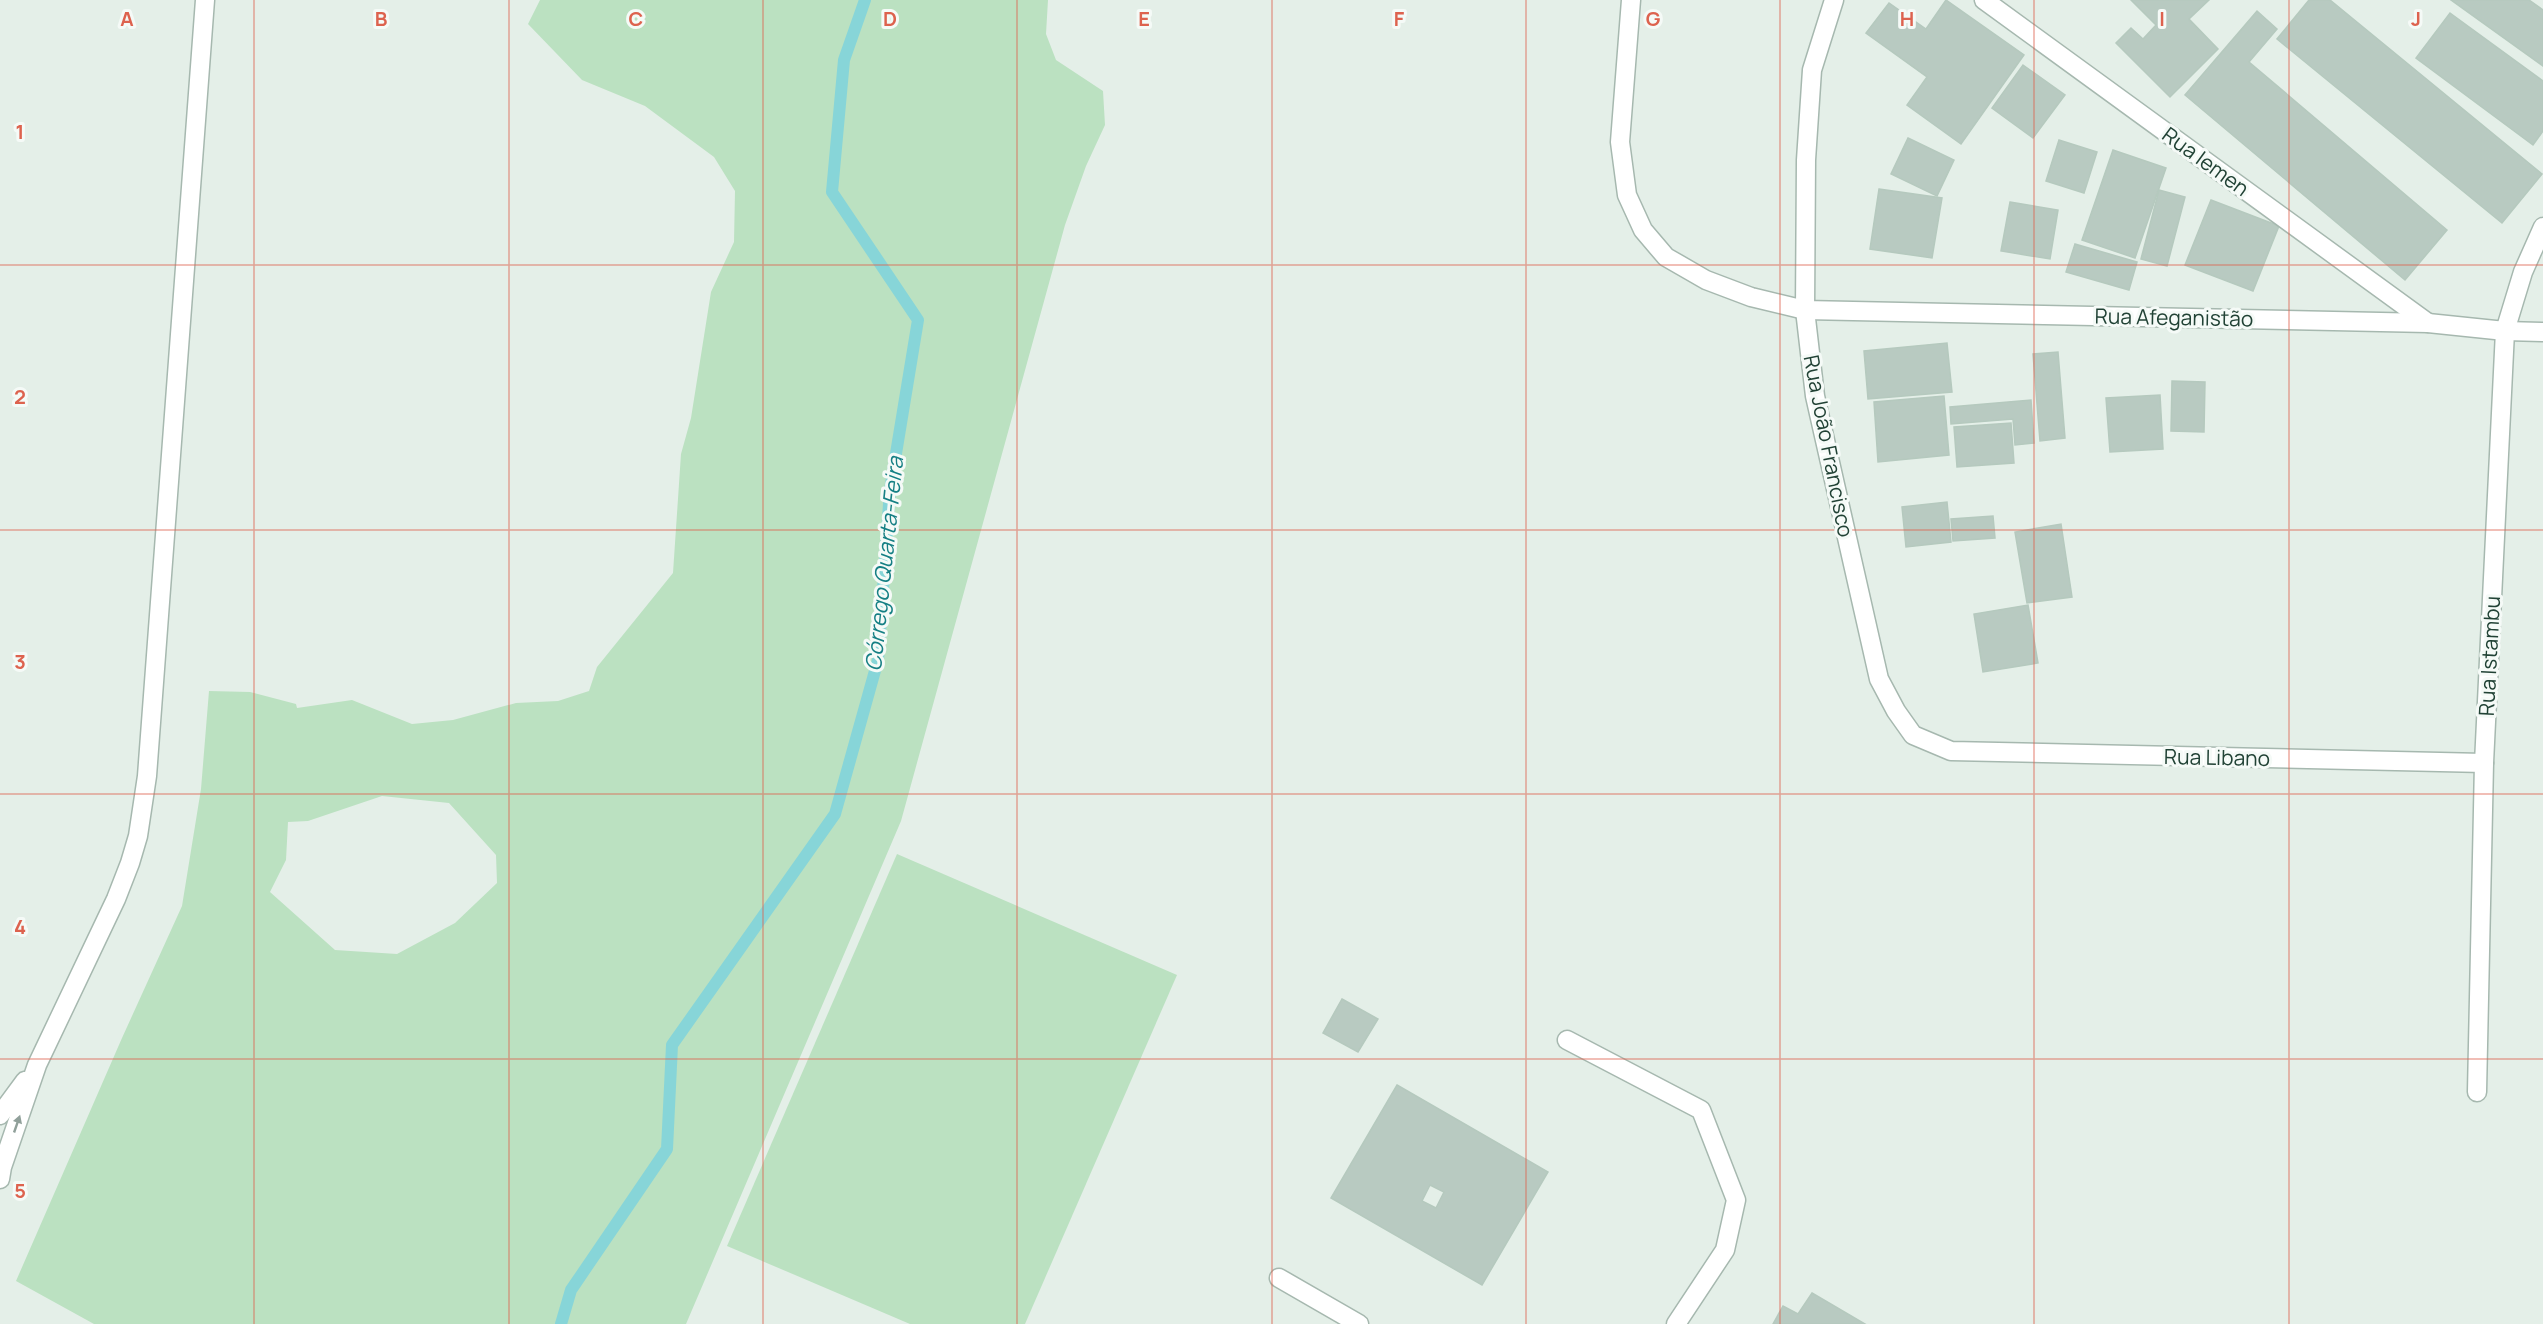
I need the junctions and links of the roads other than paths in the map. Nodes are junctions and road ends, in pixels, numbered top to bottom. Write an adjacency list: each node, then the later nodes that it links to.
1 (205, 0): 13 (street)
2 (1631, 0): 6 (street, Rua Afeganistão)
3 (1834, 0): 6 (street, Rua João Francisco)
4 (1984, 0): 7 (street, Rua Iemen)
5 (2543, 227): 8 (street, Rua Istambu)
6 (1805, 310): 7 (street, Rua Afeganistão); 10 (street, Rua João Francisco)
7 (2428, 323): 8 (street, Rua Afeganistão)
8 (2505, 331): 9 (street, Rua Afeganistão); 11 (street, Rua Istambu)
9 (2543, 332)
10 (1951, 751): 11 (street, Rua Libano)
11 (2484, 763): 14 (street, Rua Istambu)
12 (1567, 1040): 19 (street)
13 (37, 1065): 15 (street); 16 (street, one-way to 13)
14 (2477, 1092)
15 (0, 1115)
16 (0, 1179)
17 (1279, 1278): 18 (street)
18 (1359, 1324)
19 (1676, 1324)

